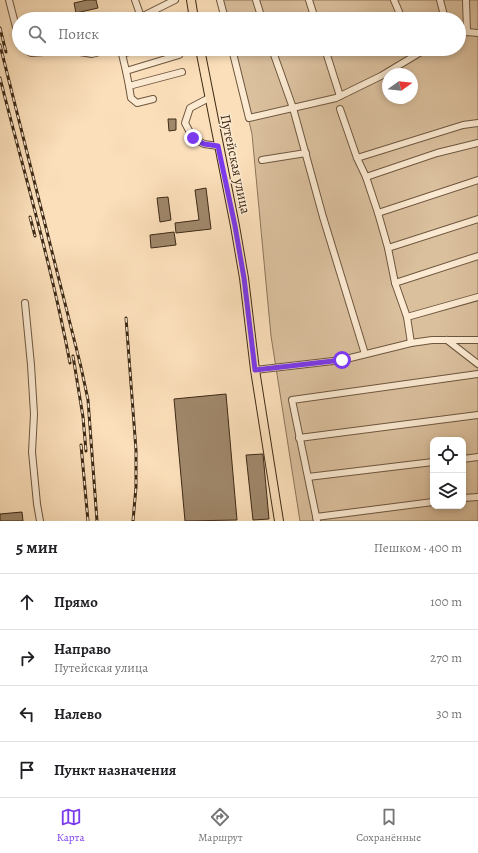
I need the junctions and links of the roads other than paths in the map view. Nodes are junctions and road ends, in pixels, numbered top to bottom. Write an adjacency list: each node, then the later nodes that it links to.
1 (9, 0): 11 (lane)
2 (135, 0): 12 (lane)
3 (175, 0): 13 (lane)
4 (191, 0): 14 (main road)
5 (220, 0): 15 (lane)
6 (256, 0): 16 (lane)
7 (309, 0): 17 (lane)
8 (394, 0): 18 (lane)
9 (440, 0): 19 (lane)
10 (466, 0): 20 (lane)
11 (12, 12)
12 (139, 12)
13 (151, 12)
14 (193, 12)
15 (223, 12)
16 (260, 12)
17 (313, 12)
18 (399, 12)
19 (443, 12)
20 (467, 32): 21 (lane)
21 (478, 33)
22 (122, 56): 29 (lane)
23 (176, 56): 29 (lane)
24 (201, 56): 33 (main road, Путейская улица)
25 (234, 56): 35 (lane)
26 (274, 56): 35 (lane)
27 (327, 56): 32 (lane)
28 (409, 56): 32 (lane)
29 (126, 71): 31 (lane)
30 (182, 72): 31 (lane)
31 (129, 86): 34 (lane)
32 (340, 96): 35 (lane)
33 (209, 98): 39 (main road, Путейская улица); 39 (lane)
34 (153, 99)
35 (293, 108): 40 (lane)
36 (340, 109): 41 (lane)
37 (478, 123): 41 (lane)
38 (478, 143): 43 (lane)
39 (218, 146): 58 (main road, Путейская улица)
40 (306, 153): 42 (lane); 56 (lane)
41 (357, 158): 43 (lane)
42 (262, 160)
43 (366, 177): 45 (lane)
44 (478, 180): 45 (lane)
45 (378, 212): 47 (lane)
46 (478, 219): 47 (lane)
47 (388, 248): 49 (lane)
48 (478, 256): 49 (lane)
49 (395, 283): 52 (lane)
50 (478, 297): 52 (lane)
51 (25, 303): 70 (lane)
52 (407, 317): 55 (lane)
53 (447, 340): 54 (lane); 55 (lane); 57 (lane)
54 (478, 340)
55 (411, 342): 56 (lane)
56 (365, 354): 58 (lane)
57 (478, 364)
58 (255, 370): 71 (main road, Путейская улица)
59 (478, 374): 61 (lane)
60 (478, 415): 61 (lane)
61 (299, 438): 65 (lane)
62 (478, 457): 63 (lane)
63 (466, 458)
64 (430, 462): 65 (lane)
65 (308, 477): 69 (lane)
66 (478, 497): 67 (lane)
67 (466, 498)
68 (430, 502): 69 (lane)
69 (316, 519)
70 (40, 521)
71 (279, 521)

